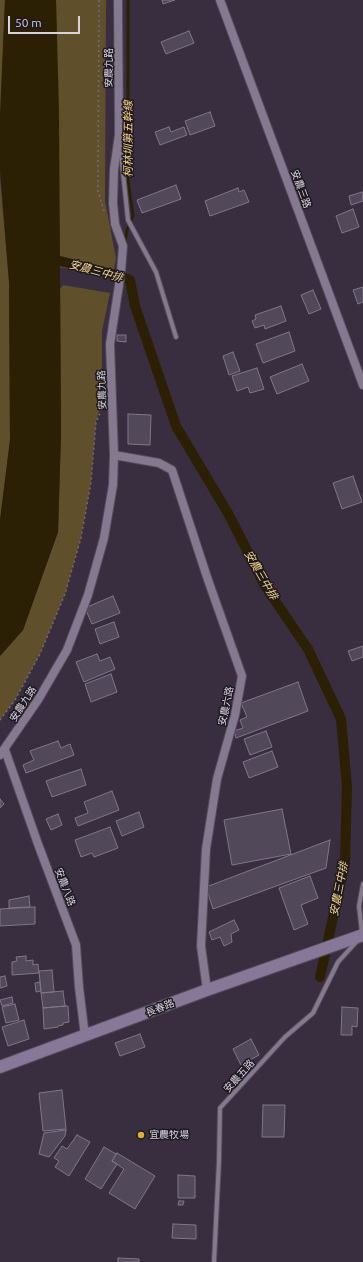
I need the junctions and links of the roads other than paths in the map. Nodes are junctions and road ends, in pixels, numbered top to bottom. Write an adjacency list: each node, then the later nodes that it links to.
1 (118, 0): 3 (street, 安農九路)
2 (220, 0): 5 (street, 安農三路)
3 (119, 135): 4 (lane); 6 (street, 安農九路)
4 (176, 337)
5 (363, 385)
6 (114, 455): 7 (street, 安農九路); 10 (street, 安農六路)
7 (2, 753): 11 (street, 安農八路)
8 (363, 884): 9 (lane)
9 (363, 935): 10 (street, 長春路); 13 (lane, 安農五路)
10 (207, 990): 11 (street, 長春路)
11 (85, 1036): 12 (street, 長春路)
12 (0, 1067)
13 (214, 1262)

